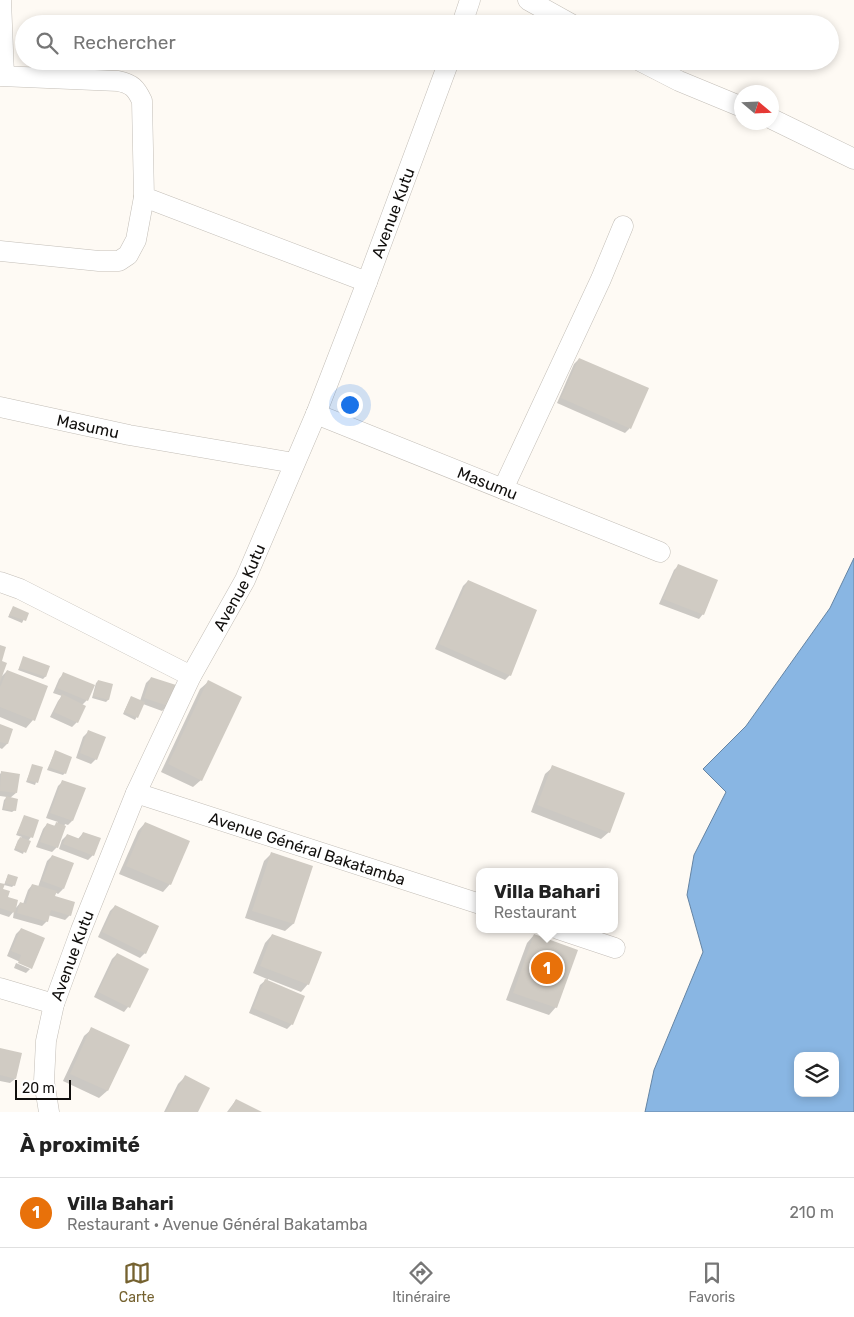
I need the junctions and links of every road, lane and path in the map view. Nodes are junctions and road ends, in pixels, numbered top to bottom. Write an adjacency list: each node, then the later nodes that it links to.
1 (1, 0): 8 (street)
2 (470, 0): 4 (street)
3 (528, 0): 5 (street)
4 (465, 15)
5 (555, 15)
6 (446, 70): 15 (street, Avenue Kutu)
7 (658, 70): 9 (street)
8 (2, 76): 12 (street)
9 (734, 104)
10 (779, 122): 11 (street)
11 (854, 159)
12 (144, 197): 14 (street); 15 (street)
13 (623, 226): 19 (street)
14 (0, 251)
15 (367, 282): 17 (street, Avenue Kutu)
16 (0, 407): 18 (street, Masumu)
17 (316, 414): 18 (street, Avenue Kutu); 19 (street, Masumu)
18 (294, 463): 22 (street, Avenue Kutu)
19 (503, 489): 20 (street, Masumu)
20 (660, 552)
21 (0, 582): 22 (street)
22 (191, 676): 23 (street, Avenue Kutu)
23 (136, 793): 24 (street, Avenue Général Bakatamba); 28 (street, Avenue Kutu)
24 (476, 903)
25 (570, 933): 26 (street)
26 (615, 948)
27 (0, 988): 28 (street)
28 (54, 1004): 29 (street, Avenue Kutu)
29 (48, 1112)

